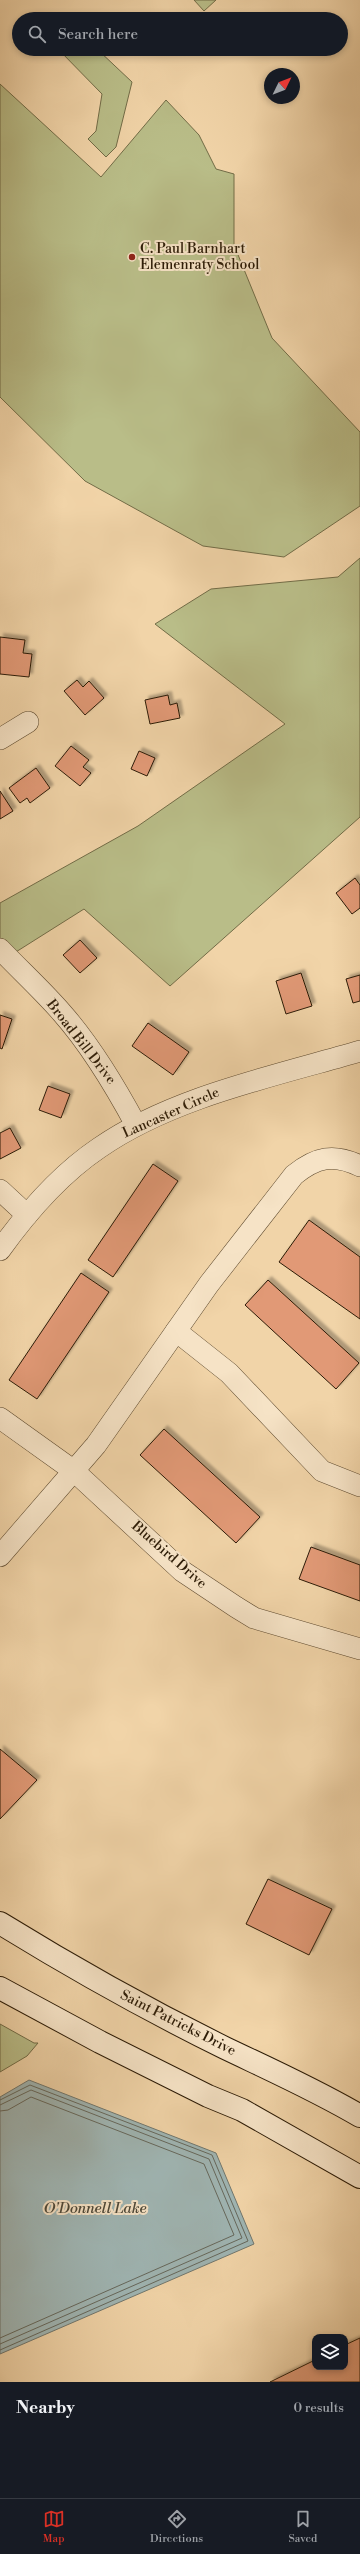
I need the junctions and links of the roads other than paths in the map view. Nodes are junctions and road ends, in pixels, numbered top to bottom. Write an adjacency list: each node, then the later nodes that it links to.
1 (28, 722): 2 (street)
2 (0, 739)
3 (0, 949): 5 (street, Broad Bill Drive)
4 (360, 1051): 5 (street, Lancaster Circle)
5 (136, 1126): 8 (street, Lancaster Circle)
6 (360, 1166): 10 (street)
7 (0, 1190): 8 (street)
8 (27, 1215): 9 (street, Lancaster Circle)
9 (0, 1250)
10 (176, 1331): 12 (street); 13 (street)
11 (0, 1418): 12 (street, Bluebird Drive)
12 (74, 1472): 14 (street); 15 (street, Bluebird Drive)
13 (360, 1486)
14 (0, 1556)
15 (360, 1650)
16 (0, 1923): 18 (main road, Saint Patricks Drive)
17 (0, 1940): 18 (main road)
18 (99, 1982): 20 (main road, Saint Patricks Drive)
19 (0, 1988): 21 (main road)
20 (360, 2116)
21 (360, 2177)

